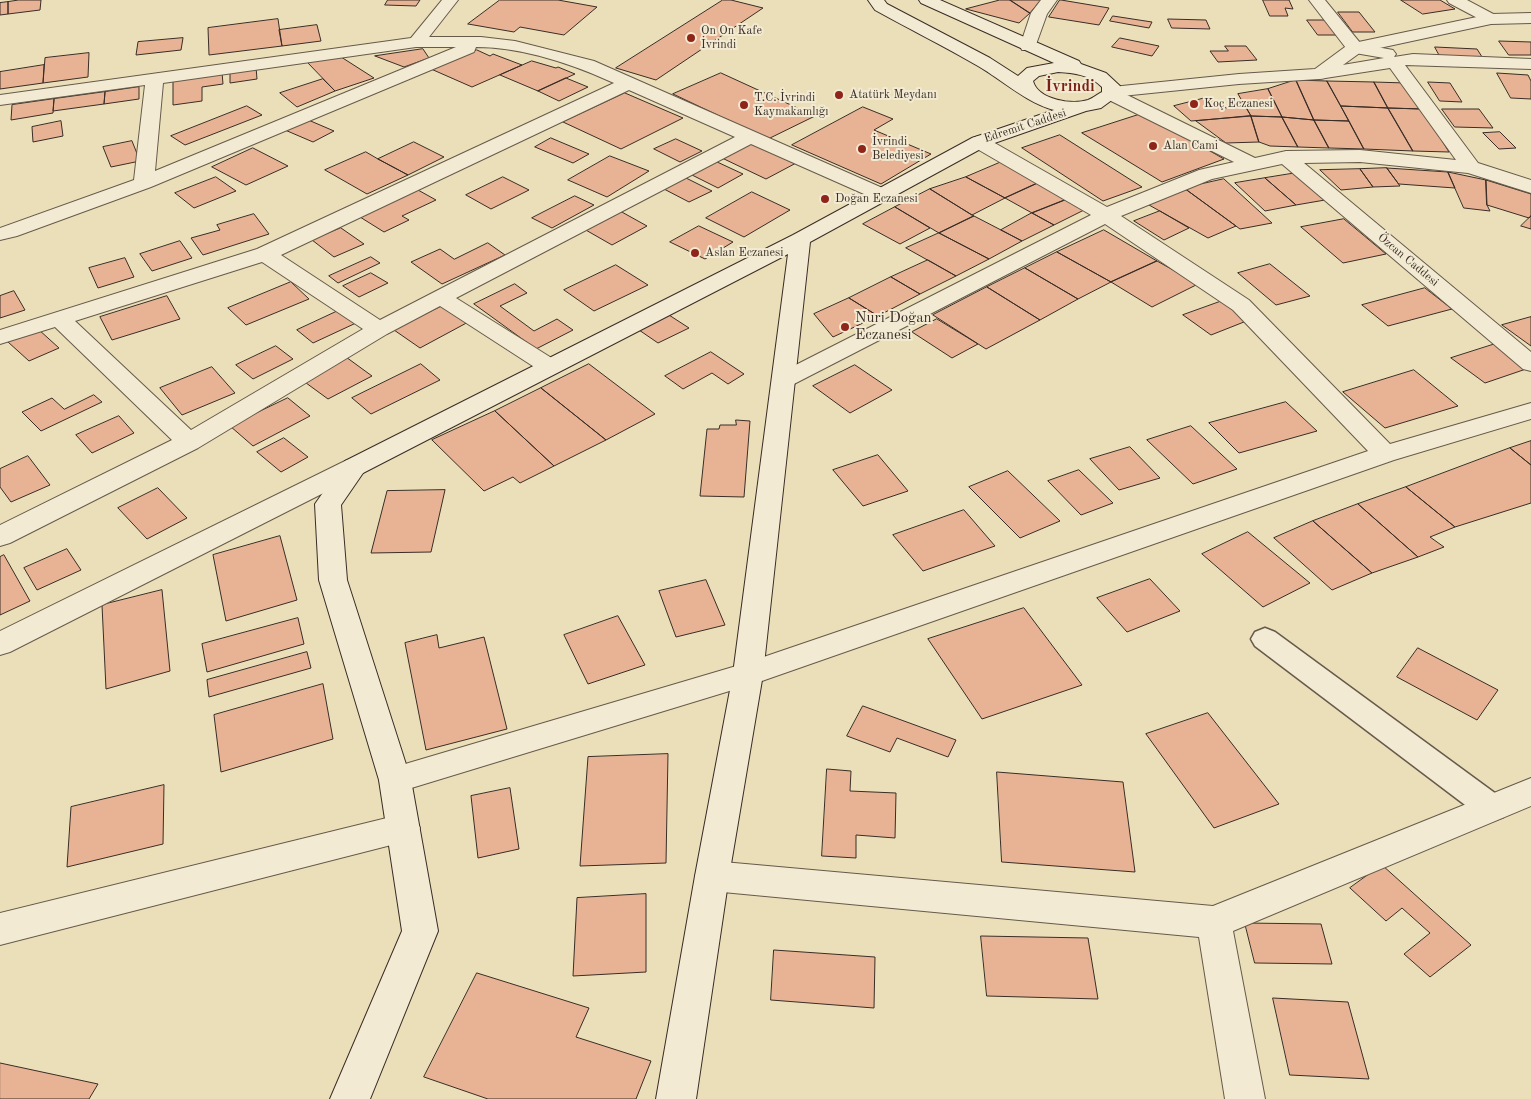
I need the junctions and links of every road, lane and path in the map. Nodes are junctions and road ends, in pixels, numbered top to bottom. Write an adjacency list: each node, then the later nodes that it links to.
1 (450, 0): 9 (street)
2 (876, 0): 21 (street, Edremit Caddesi)
3 (928, 0): 11 (street)
4 (1048, 0): 11 (street)
5 (1317, 0): 12 (street)
6 (1455, 0): 8 (street)
7 (1531, 18): 8 (street)
8 (1491, 19): 12 (street)
9 (416, 42): 10 (street); 18 (street)
10 (481, 42): 20 (street); 30 (street)
11 (1028, 46): 16 (street)
12 (1355, 48): 13 (street); 17 (street)
13 (1413, 59): 14 (street); 15 (street)
14 (1394, 62): 17 (street); 29 (street)
15 (1531, 64)
16 (1092, 73): 19 (street); 21 (street, Edremit Caddesi); 22 (street)
17 (1319, 74): 19 (street)
18 (155, 77): 23 (street); 30 (street)
19 (1239, 79): 22 (street)
20 (627, 84): 25 (street); 36 (street)
21 (1024, 88): 24 (street, Edremit Caddesi); 26 (street, Edremit Caddesi)
22 (1111, 93): 24 (street, Edremit Caddesi); 28 (street)
23 (0, 100)
24 (1084, 106): 26 (street, Edremit Caddesi)
25 (750, 137): 32 (street); 37 (street)
26 (979, 142): 32 (street); 33 (street)
27 (1286, 157): 28 (street); 29 (street); 41 (street, Özcan Caddesi)
28 (1250, 163): 33 (street)
29 (1471, 167): 31 (street)
30 (144, 183): 34 (street)
31 (1531, 187)
32 (880, 194): 35 (street)
33 (1106, 215): 43 (street); 46 (street)
34 (0, 234)
35 (800, 239): 42 (street); 43 (street)
36 (264, 254): 38 (street); 39 (street)
37 (440, 297): 39 (street); 42 (street)
38 (60, 319): 40 (street); 45 (street)
39 (378, 329): 45 (street)
40 (0, 337)
41 (1531, 364)
42 (550, 366): 47 (street)
43 (784, 380): 51 (street)
44 (1531, 411): 46 (street)
45 (189, 442): 48 (street)
46 (1385, 454): 51 (street)
47 (354, 467): 50 (street); 52 (street)
48 (0, 536)
49 (1264, 640): 54 (lane)
50 (0, 644)
51 (748, 674): 52 (street); 56 (street)
52 (395, 780): 55 (street)
53 (1531, 792): 54 (street)
54 (1492, 808): 57 (street)
55 (403, 828): 58 (street); 59 (street)
56 (712, 876): 57 (street); 60 (street)
57 (1214, 922): 61 (street)
58 (0, 929)
59 (350, 1099)
60 (676, 1099)
61 (1245, 1099)

